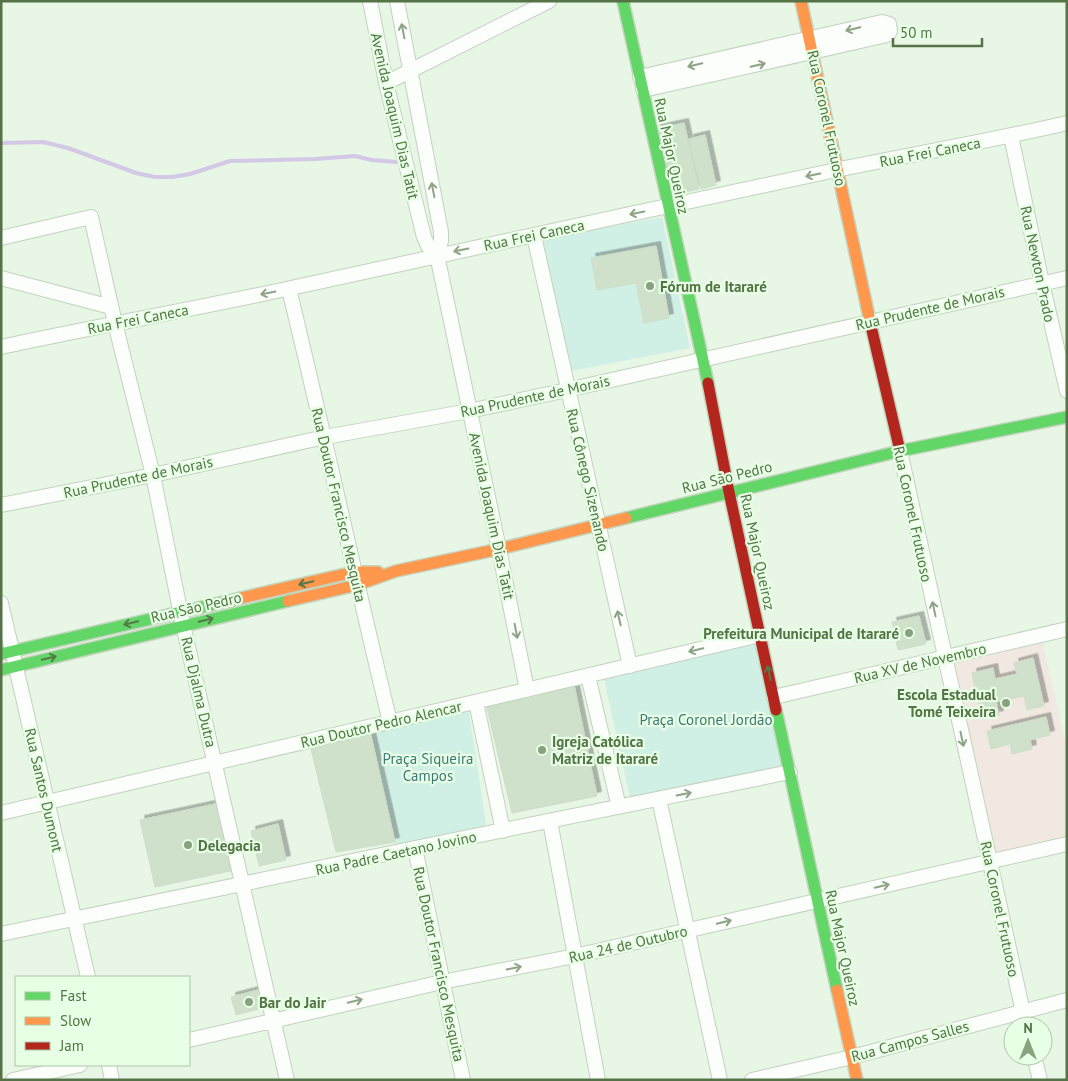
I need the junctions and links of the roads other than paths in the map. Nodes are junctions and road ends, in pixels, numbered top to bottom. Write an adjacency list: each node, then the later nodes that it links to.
1 (370, 1): 8 (street, Avenida Joaquim Dias Tatit)
2 (397, 1): 7 (street, Avenida Joaquim Dias Tatit, one-way to 2)
3 (549, 1): 7 (street)
4 (623, 1): 9 (street, Rua Major Queiroz)
5 (801, 1): 6 (street, Rua Coronel Frutuoso)
6 (811, 46): 9 (street); 12 (street, Rua Coronel Frutuoso)
7 (411, 71): 8 (street); 16 (street, Avenida Joaquim Dias Tatit, one-way to 7)
8 (386, 83): 16 (street, Avenida Joaquim Dias Tatit)
9 (641, 84): 13 (street, Rua Major Queiroz)
10 (1067, 123): 11 (street, Rua Frei Caneca)
11 (1012, 136): 12 (street, Rua Frei Caneca); 19 (street, Rua Newton Prado)
12 (838, 170): 13 (street, Rua Frei Caneca, one-way to 13); 22 (street, Rua Coronel Frutuoso)
13 (668, 207): 14 (street, Rua Frei Caneca, one-way to 14); 25 (street, Rua Major Queiroz)
14 (534, 236): 16 (street, Rua Frei Caneca, one-way to 16); 26 (street, Rua Cônego Sizenando)
15 (1, 238): 21 (street, Rua Djalma Dutra)
16 (436, 255): 20 (street, Rua Frei Caneca); 28 (street, Avenida Joaquim Dias Tatit)
17 (1, 278): 21 (street)
18 (1067, 278): 19 (street, Rua Prudente de Morais)
19 (1042, 283): 22 (street, Rua Prudente de Morais); 27 (street, Rua Newton Prado)
20 (289, 288): 23 (street, Rua Frei Caneca, one-way to 23); 30 (street, Rua Doutor Francisco Mesquita)
21 (111, 307): 23 (street, Rua Djalma Dutra)
22 (870, 322): 25 (street, Rua Prudente de Morais); 31 (street, Rua Coronel Frutuoso)
23 (115, 323): 24 (street, Rua Frei Caneca); 32 (street, Rua Djalma Dutra)
24 (1, 347)
25 (703, 359): 26 (street, Rua Prudente de Morais); 33 (street, Rua Major Queiroz)
26 (567, 390): 28 (street, Rua Prudente de Morais); 35 (street, Rua Cônego Sizenando)
27 (1067, 391)
28 (469, 411): 30 (street, Rua Prudente de Morais); 36 (street, Avenida Joaquim Dias Tatit)
29 (1067, 417): 31 (street, Rua São Pedro)
30 (325, 437): 32 (street, Rua Prudente de Morais); 37 (street, Rua Doutor Francisco Mesquita)
31 (900, 451): 33 (street, Rua São Pedro); 43 (street, Rua Coronel Frutuoso, one-way to 31)
32 (153, 475): 34 (street, Rua Prudente de Morais); 39 (street, Rua Djalma Dutra)
33 (729, 492): 35 (street, Rua São Pedro); 41 (street, Rua Major Queiroz)
34 (1, 505)
35 (598, 525): 36 (street, Rua São Pedro); 45 (street, Rua Cônego Sizenando, one-way to 35)
36 (499, 549): 37 (street, Rua São Pedro); 48 (street, Avenida Joaquim Dias Tatit, one-way to 48)
37 (355, 579): 39 (street, Rua São Pedro); 51 (street, Rua Doutor Francisco Mesquita)
38 (1, 603): 42 (street, Rua Santos Dumont)
39 (182, 618): 42 (street, Rua São Pedro, one-way to 42); 44 (street, Rua São Pedro, one-way to 39); 52 (street, Rua Djalma Dutra)
40 (1067, 629): 43 (street, Rua XV de Novembro)
41 (760, 635): 45 (street, Rua Doutor Pedro Alencar, one-way to 45); 49 (street, Rua Major Queiroz, one-way to 41)
42 (7, 653): 44 (street, Rua Santos Dumont)
43 (944, 657): 49 (street, Rua XV de Novembro); 62 (street, Rua Coronel Frutuoso, one-way to 62)
44 (15, 666): 46 (street, Rua São Pedro); 55 (street, Rua Santos Dumont)
45 (630, 666): 47 (street, Rua Doutor Pedro Alencar)
46 (1, 670)
47 (588, 676): 48 (street, Rua Doutor Pedro Alencar); 56 (street)
48 (527, 690): 50 (street, Rua Doutor Pedro Alencar)
49 (774, 697): 53 (street, Rua Major Queiroz)
50 (476, 702): 51 (street, Rua Doutor Pedro Alencar); 59 (street)
51 (390, 722): 52 (street, Rua Doutor Pedro Alencar)
52 (214, 762): 55 (street, Rua Doutor Pedro Alencar); 63 (street, Rua Djalma Dutra)
53 (790, 772): 54 (street, Rua Padre Caetano Jovino, one-way to 53); 64 (street, Rua Major Queiroz)
54 (659, 799): 56 (street, Rua Padre Caetano Jovino); 66 (street)
55 (47, 802): 57 (street, Rua Doutor Pedro Alencar); 65 (street, Rua Santos Dumont)
56 (620, 807): 58 (street, Rua Padre Caetano Jovino)
57 (1, 813)
58 (550, 822): 59 (street, Rua Padre Caetano Jovino); 68 (street)
59 (503, 831): 61 (street, Rua Padre Caetano Jovino)
60 (1067, 844): 62 (street, Rua 24 de Outubro)
61 (415, 848): 63 (street, Rua Padre Caetano Jovino); 70 (street, Rua Doutor Francisco Mesquita)
62 (989, 862): 64 (street, Rua 24 de Outubro, one-way to 62); 72 (street, Rua Coronel Frutuoso)
63 (242, 885): 65 (street, Rua Padre Caetano Jovino); 74 (street, Rua Djalma Dutra)
64 (818, 900): 66 (street, Rua 24 de Outubro, one-way to 64); 76 (street, Rua Major Queiroz)
65 (74, 919): 67 (street, Rua Padre Caetano Jovino); 69 (street, Rua Santos Dumont)
66 (688, 930): 68 (street, Rua 24 de Outubro); 85 (street)
67 (1, 934)
68 (575, 956): 70 (street, Rua 24 de Outubro, one-way to 68); 84 (street)
69 (88, 976)
70 (442, 982): 74 (street, Rua 24 de Outubro, one-way to 70); 83 (street, Rua Doutor Francisco Mesquita)
71 (1067, 1000): 72 (street, Rua Campos Salles)
72 (1022, 1011): 73 (street, Rua Coronel Frutuoso); 76 (street, Rua Campos Salles)
73 (1023, 1016)
74 (273, 1020): 75 (street, Rua 24 de Outubro); 82 (street, Rua Djalma Dutra)
75 (190, 1040)
76 (852, 1057): 86 (street, Rua Campos Salles); 87 (street, Rua Major Queiroz)
77 (76, 1066): 80 (street)
78 (109, 1066): 81 (street)
79 (1036, 1066): 88 (street)
80 (13, 1080)
81 (112, 1080)
82 (286, 1080)
83 (463, 1080)
84 (598, 1080)
85 (720, 1080)
86 (752, 1080)
87 (857, 1080)
88 (1040, 1080)

